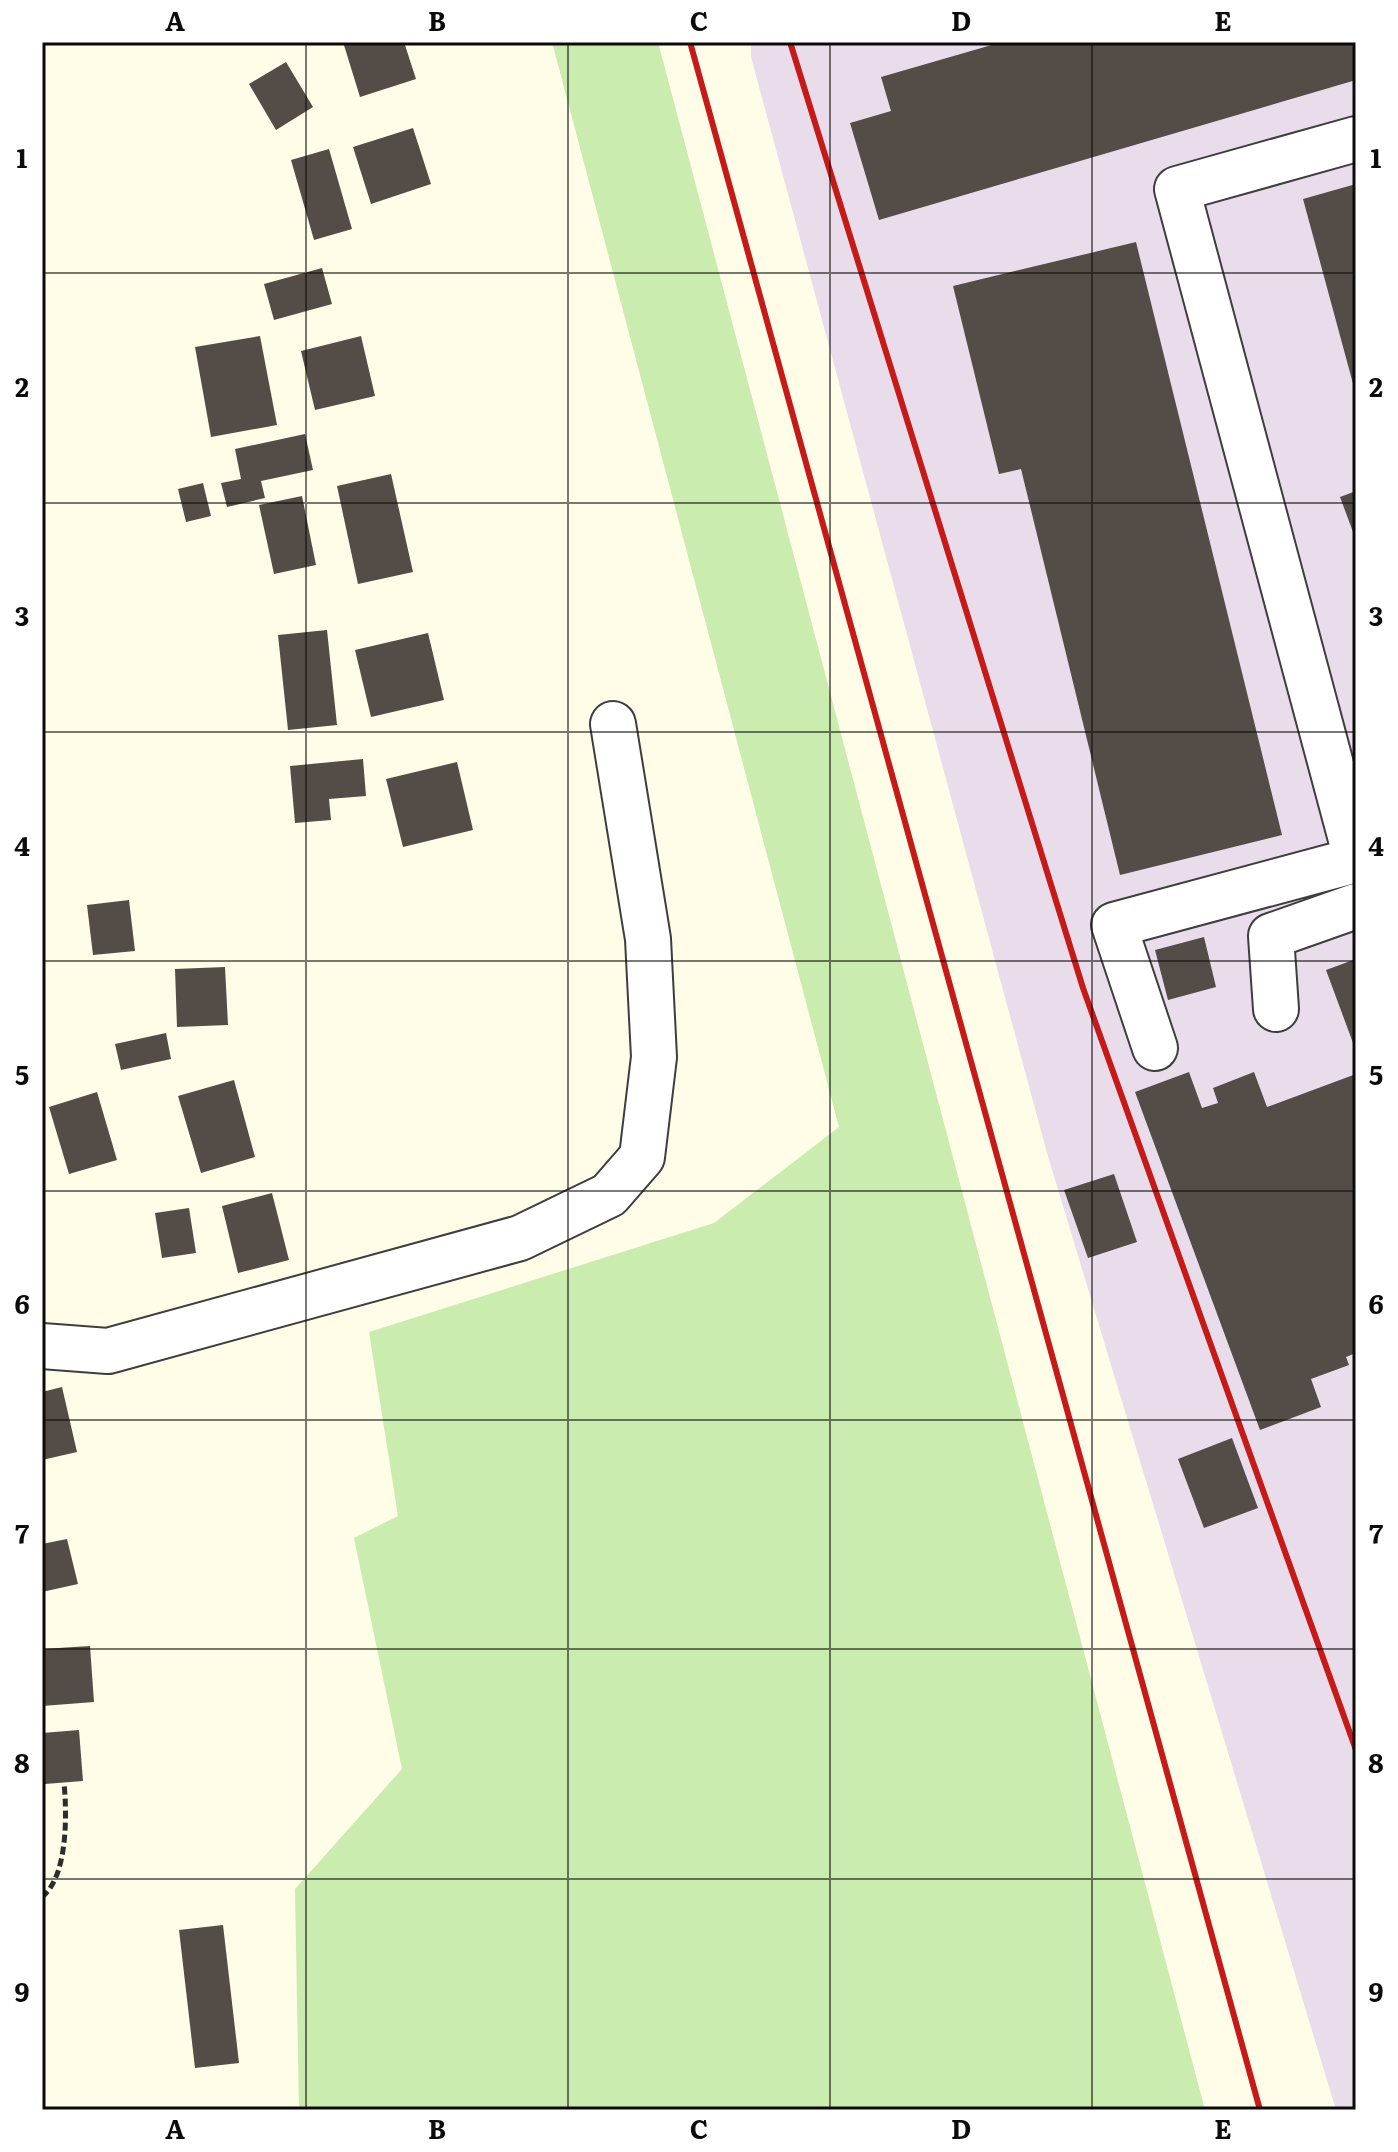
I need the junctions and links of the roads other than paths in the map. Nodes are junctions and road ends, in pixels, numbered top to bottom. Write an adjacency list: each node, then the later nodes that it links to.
1 (1356, 139): 3 (street)
2 (613, 724): 9 (street)
3 (1356, 859): 4 (street)
4 (1254, 888): 6 (street); 8 (street)
5 (1356, 906): 6 (street)
6 (1271, 936): 7 (street)
7 (1276, 1009)
8 (1155, 1048)
9 (42, 1346)

